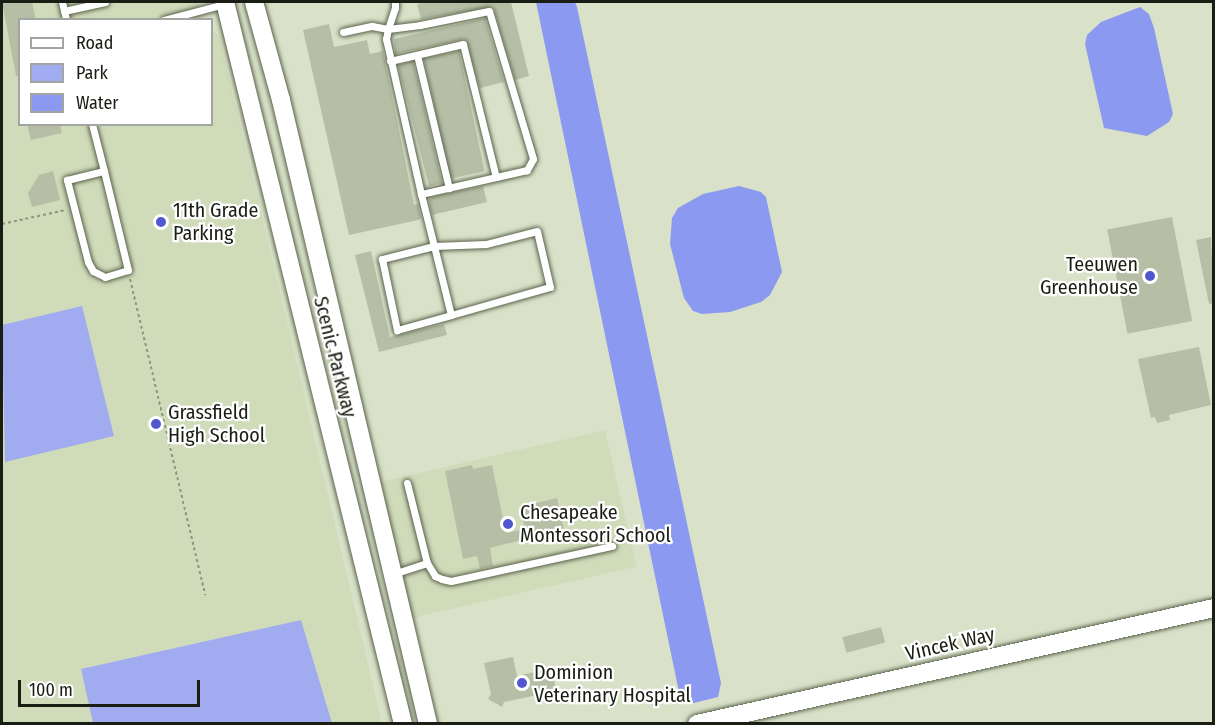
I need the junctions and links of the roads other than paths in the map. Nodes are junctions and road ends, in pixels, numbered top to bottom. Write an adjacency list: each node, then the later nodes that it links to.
1 (62, 2): 6 (lane)
2 (105, 2): 6 (lane)
3 (228, 2): 8 (lane); 25 (street, Scenic Parkway)
4 (254, 2): 23 (street, Scenic Parkway)
5 (395, 2): 9 (lane)
6 (64, 11): 7 (lane)
7 (66, 18)
8 (171, 18)
9 (388, 29): 10 (lane); 12 (lane); 15 (lane)
10 (344, 32)
11 (417, 55): 12 (lane); 15 (lane); 16 (lane)
12 (390, 61): 17 (lane)
13 (93, 126): 14 (lane)
14 (104, 171): 14 (lane)
15 (496, 177): 16 (lane)
16 (449, 188): 17 (lane)
17 (421, 194): 18 (lane)
18 (434, 246): 19 (lane); 19 (lane); 19 (lane)
19 (451, 315)
20 (407, 483): 22 (lane)
21 (612, 546): 22 (lane)
22 (427, 563): 23 (lane)
23 (393, 574): 26 (street, Scenic Parkway)
24 (1214, 608): 27 (street, Vincek Way)
25 (403, 723)
26 (428, 723)
27 (697, 723)

